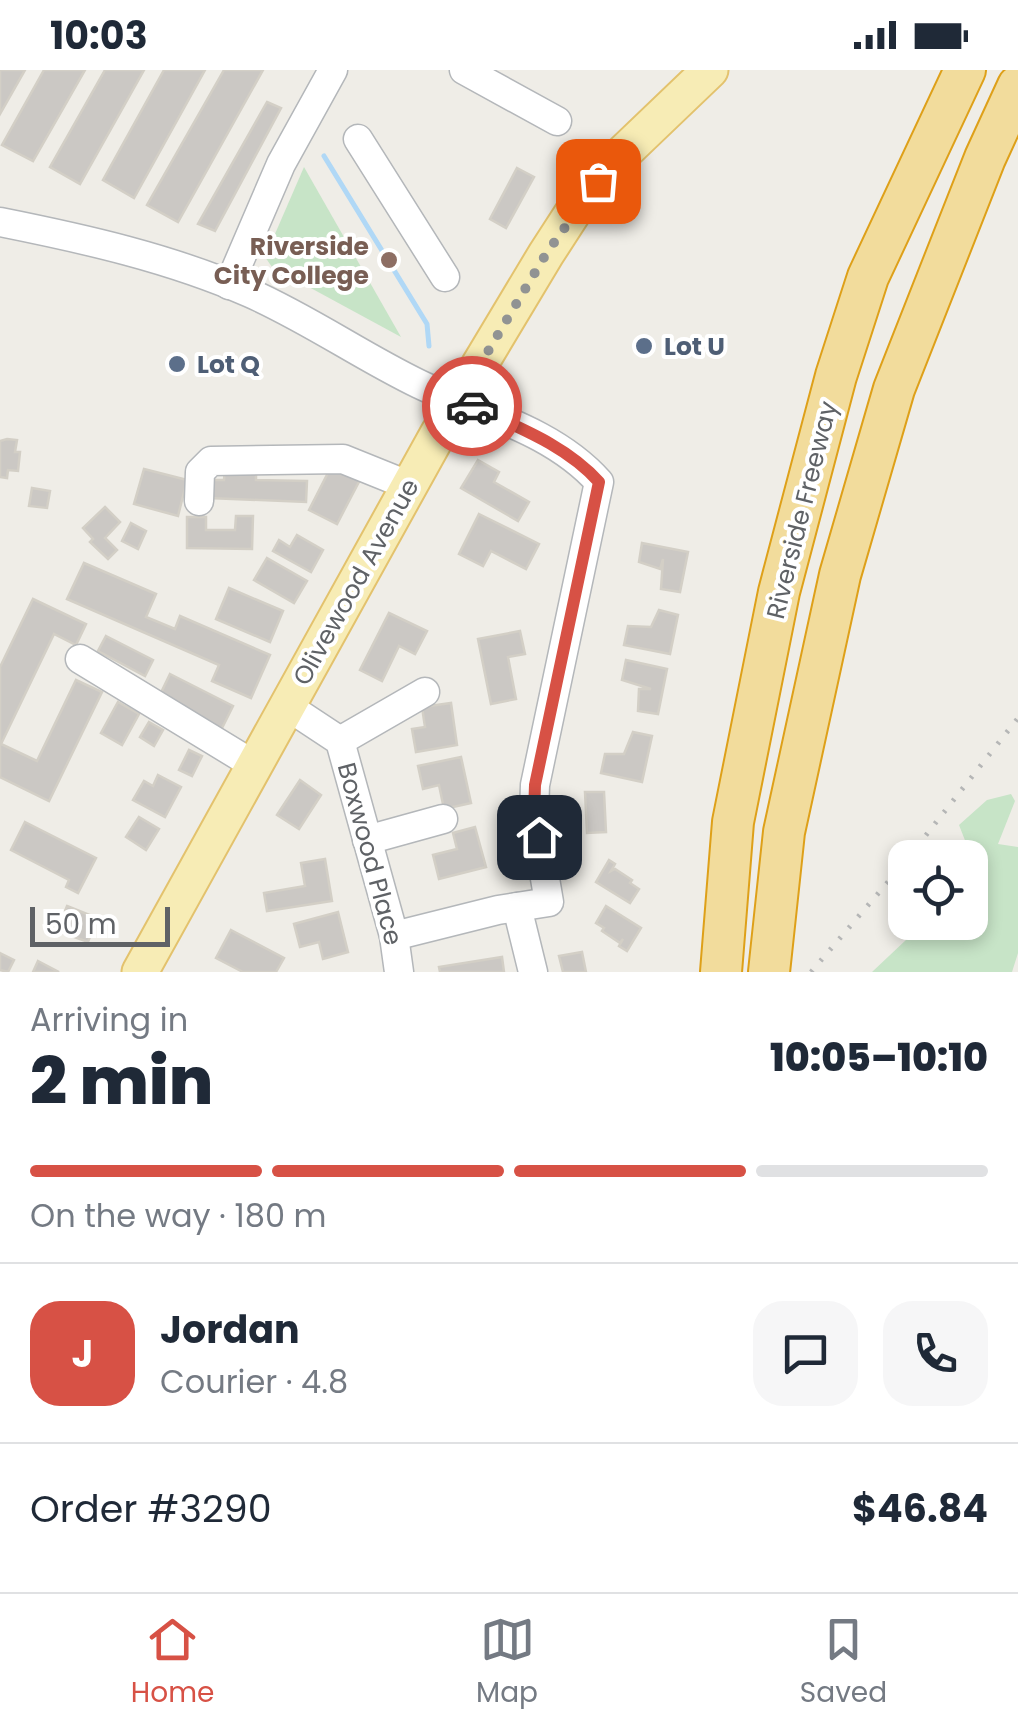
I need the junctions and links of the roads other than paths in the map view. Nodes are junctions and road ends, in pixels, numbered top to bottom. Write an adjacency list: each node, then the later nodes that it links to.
1 (333, 70): 10 (street)
2 (464, 70): 6 (street)
3 (710, 70): 11 (main road, Olivewood Avenue)
4 (964, 70): 26 (highway, Riverside Freeway)
5 (1018, 86): 27 (highway)
6 (557, 121)
7 (358, 139): 9 (street)
8 (0, 222): 10 (street)
9 (445, 277)
10 (230, 284): 11 (street)
11 (459, 400): 12 (main road, Olivewood Avenue); 21 (street)
12 (410, 486): 13 (street); 16 (main road, Olivewood Avenue)
13 (199, 502)
14 (80, 659): 18 (street)
15 (425, 692): 17 (street)
16 (286, 706): 17 (street, Boxwood Place); 18 (main road, Olivewood Avenue)
17 (340, 740): 20 (street, Boxwood Place)
18 (254, 765): 23 (main road, Olivewood Avenue)
19 (443, 819): 20 (street)
20 (367, 840): 22 (street, Boxwood Place)
21 (517, 907): 22 (street); 25 (street)
22 (394, 936): 24 (street, Boxwood Place)
23 (140, 972)
24 (398, 972)
25 (533, 972)
26 (721, 972)
27 (769, 972)

